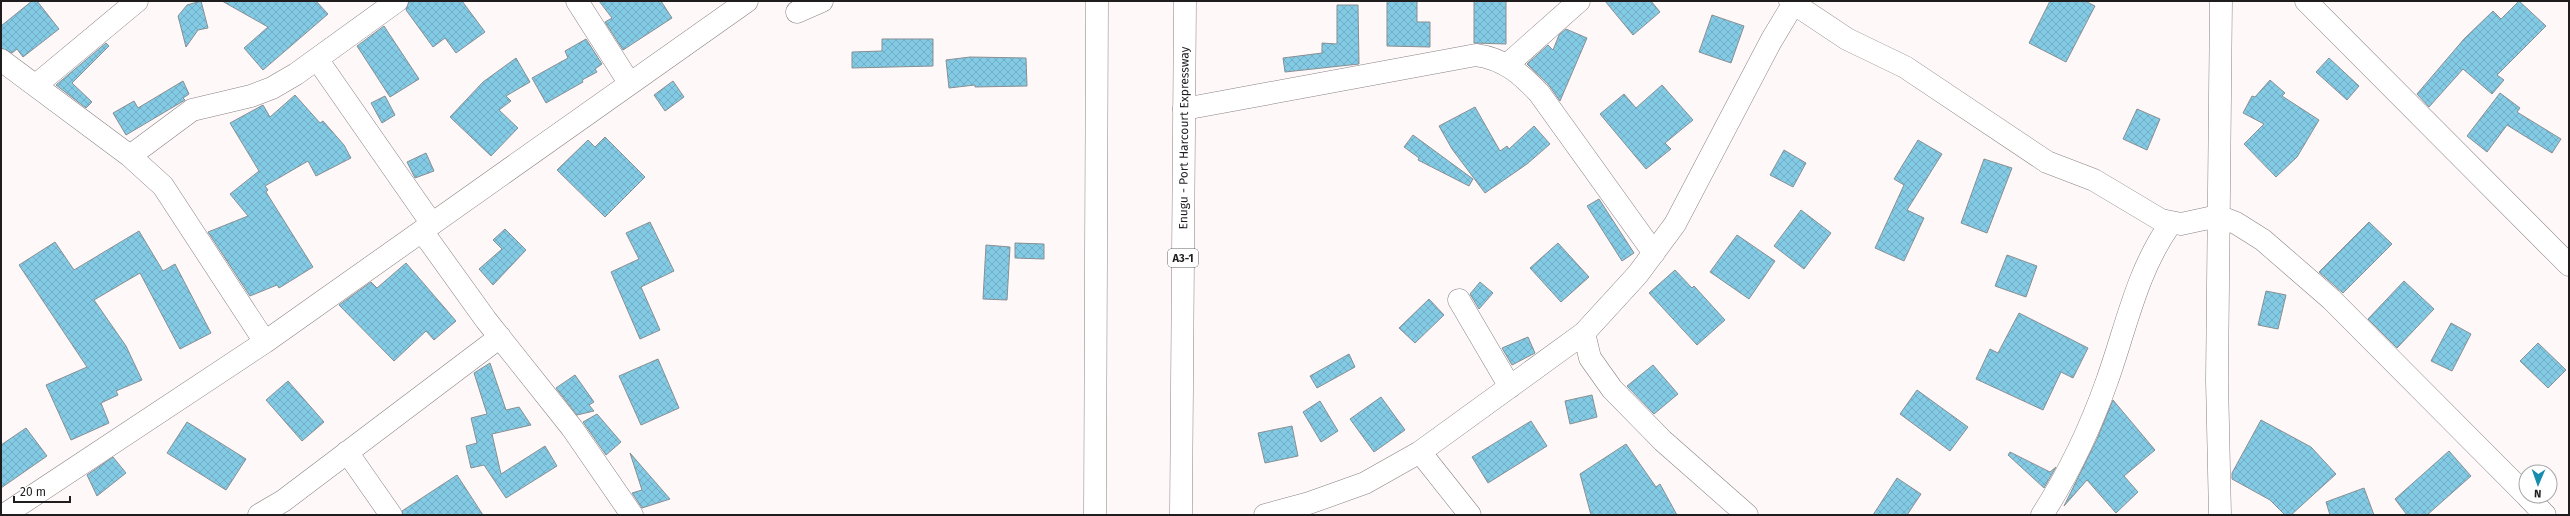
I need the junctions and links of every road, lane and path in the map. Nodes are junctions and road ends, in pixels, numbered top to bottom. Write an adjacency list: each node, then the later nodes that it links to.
1 (137, 1): 17 (main road)
2 (397, 1): 13 (main road)
3 (576, 1): 16 (main road)
4 (747, 1): 16 (main road)
5 (822, 1): 12 (main road)
6 (1097, 1): 38 (main road)
7 (1185, 1): 18 (main road, Enugu - Port Harcourt Expressway / A3-1)
8 (1580, 1): 15 (main road)
9 (2221, 1): 20 (main road)
10 (2306, 1): 24 (main road)
11 (1793, 2): 21 (main road); 23 (main road)
12 (797, 12)
13 (317, 59): 19 (main road); 22 (main road)
14 (1, 60): 17 (main road)
15 (1508, 64): 18 (main road); 23 (main road)
16 (630, 84): 22 (main road)
17 (36, 85): 19 (main road)
18 (1184, 109): 39 (main road, Enugu - Port Harcourt Expressway / A3-1)
19 (130, 156): 28 (main road)
20 (2218, 216): 21 (main road); 32 (main road); 44 (main road)
21 (2171, 223): 43 (main road)
22 (427, 228): 27 (main road); 28 (main road)
23 (1654, 253): 26 (main road)
24 (2569, 265)
25 (1459, 300): 29 (main road)
26 (1584, 333): 29 (main road); 42 (main road)
27 (500, 337): 30 (main road); 37 (main road)
28 (265, 342): 34 (main road)
29 (1510, 387): 31 (main road)
30 (347, 452): 35 (main road); 36 (main road)
31 (1420, 452): 40 (main road); 41 (main road)
32 (2518, 486)
33 (2535, 504): 45 (main road)
34 (4, 515)
35 (259, 515)
36 (391, 515)
37 (632, 515)
38 (1095, 515)
39 (1181, 515)
40 (1265, 515)
41 (1470, 515)
42 (1747, 515)
43 (2042, 515)
44 (2220, 515)
45 (2545, 515)

